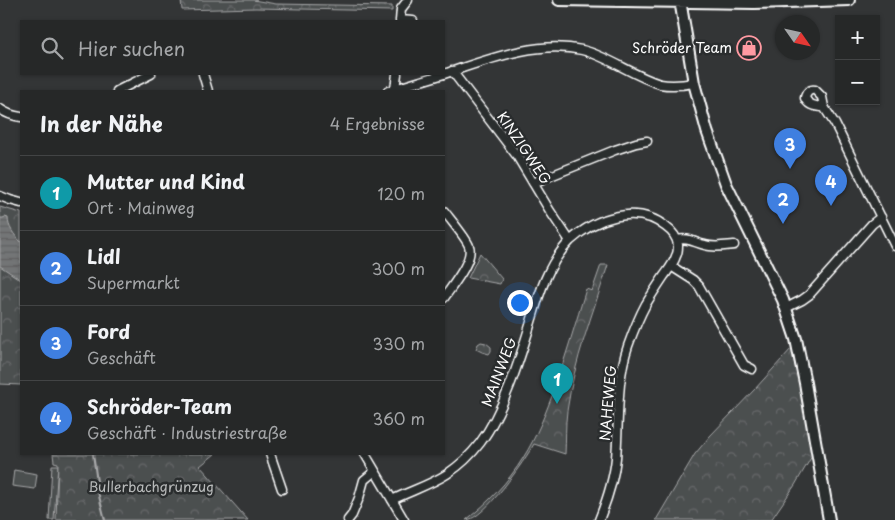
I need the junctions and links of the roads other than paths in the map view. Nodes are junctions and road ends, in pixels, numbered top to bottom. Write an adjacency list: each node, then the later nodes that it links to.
1 (408, 0): 5 (street)
2 (559, 0): 4 (main road)
3 (849, 0): 4 (main road)
4 (681, 1): 12 (main road)
5 (400, 20)
6 (452, 71): 7 (street); 12 (street); 20 (street, KINZIGWEG)
7 (445, 74)
8 (149, 75): 13 (street)
9 (203, 75): 14 (street)
10 (396, 75): 15 (street)
11 (441, 75): 15 (street)
12 (694, 83): 33 (main road)
13 (119, 90)
14 (208, 90)
15 (392, 90)
16 (824, 108): 26 (street)
17 (0, 109): 18 (street)
18 (20, 117)
19 (647, 141): 20 (street)
20 (533, 183): 28 (street, KINZIGWEG)
21 (0, 196): 23 (street)
22 (0, 202): 24 (street)
23 (20, 203)
24 (20, 208)
25 (445, 212): 32 (street)
26 (880, 218): 30 (street); 33 (street)
27 (677, 240): 28 (street, MAINWEG); 29 (street); 31 (street, NAHEWEG)
28 (570, 242): 39 (street, MAINWEG)
29 (734, 245)
30 (895, 246)
31 (671, 266): 34 (street); 42 (street, NAHEWEG)
32 (445, 297)
33 (786, 308): 43 (main road)
34 (752, 369)
35 (270, 455): 38 (street)
36 (366, 455): 37 (street)
37 (375, 470): 39 (street); 40 (street)
38 (282, 489)
39 (392, 500): 41 (street)
40 (348, 520)
41 (404, 520)
42 (599, 520)
43 (829, 520)

